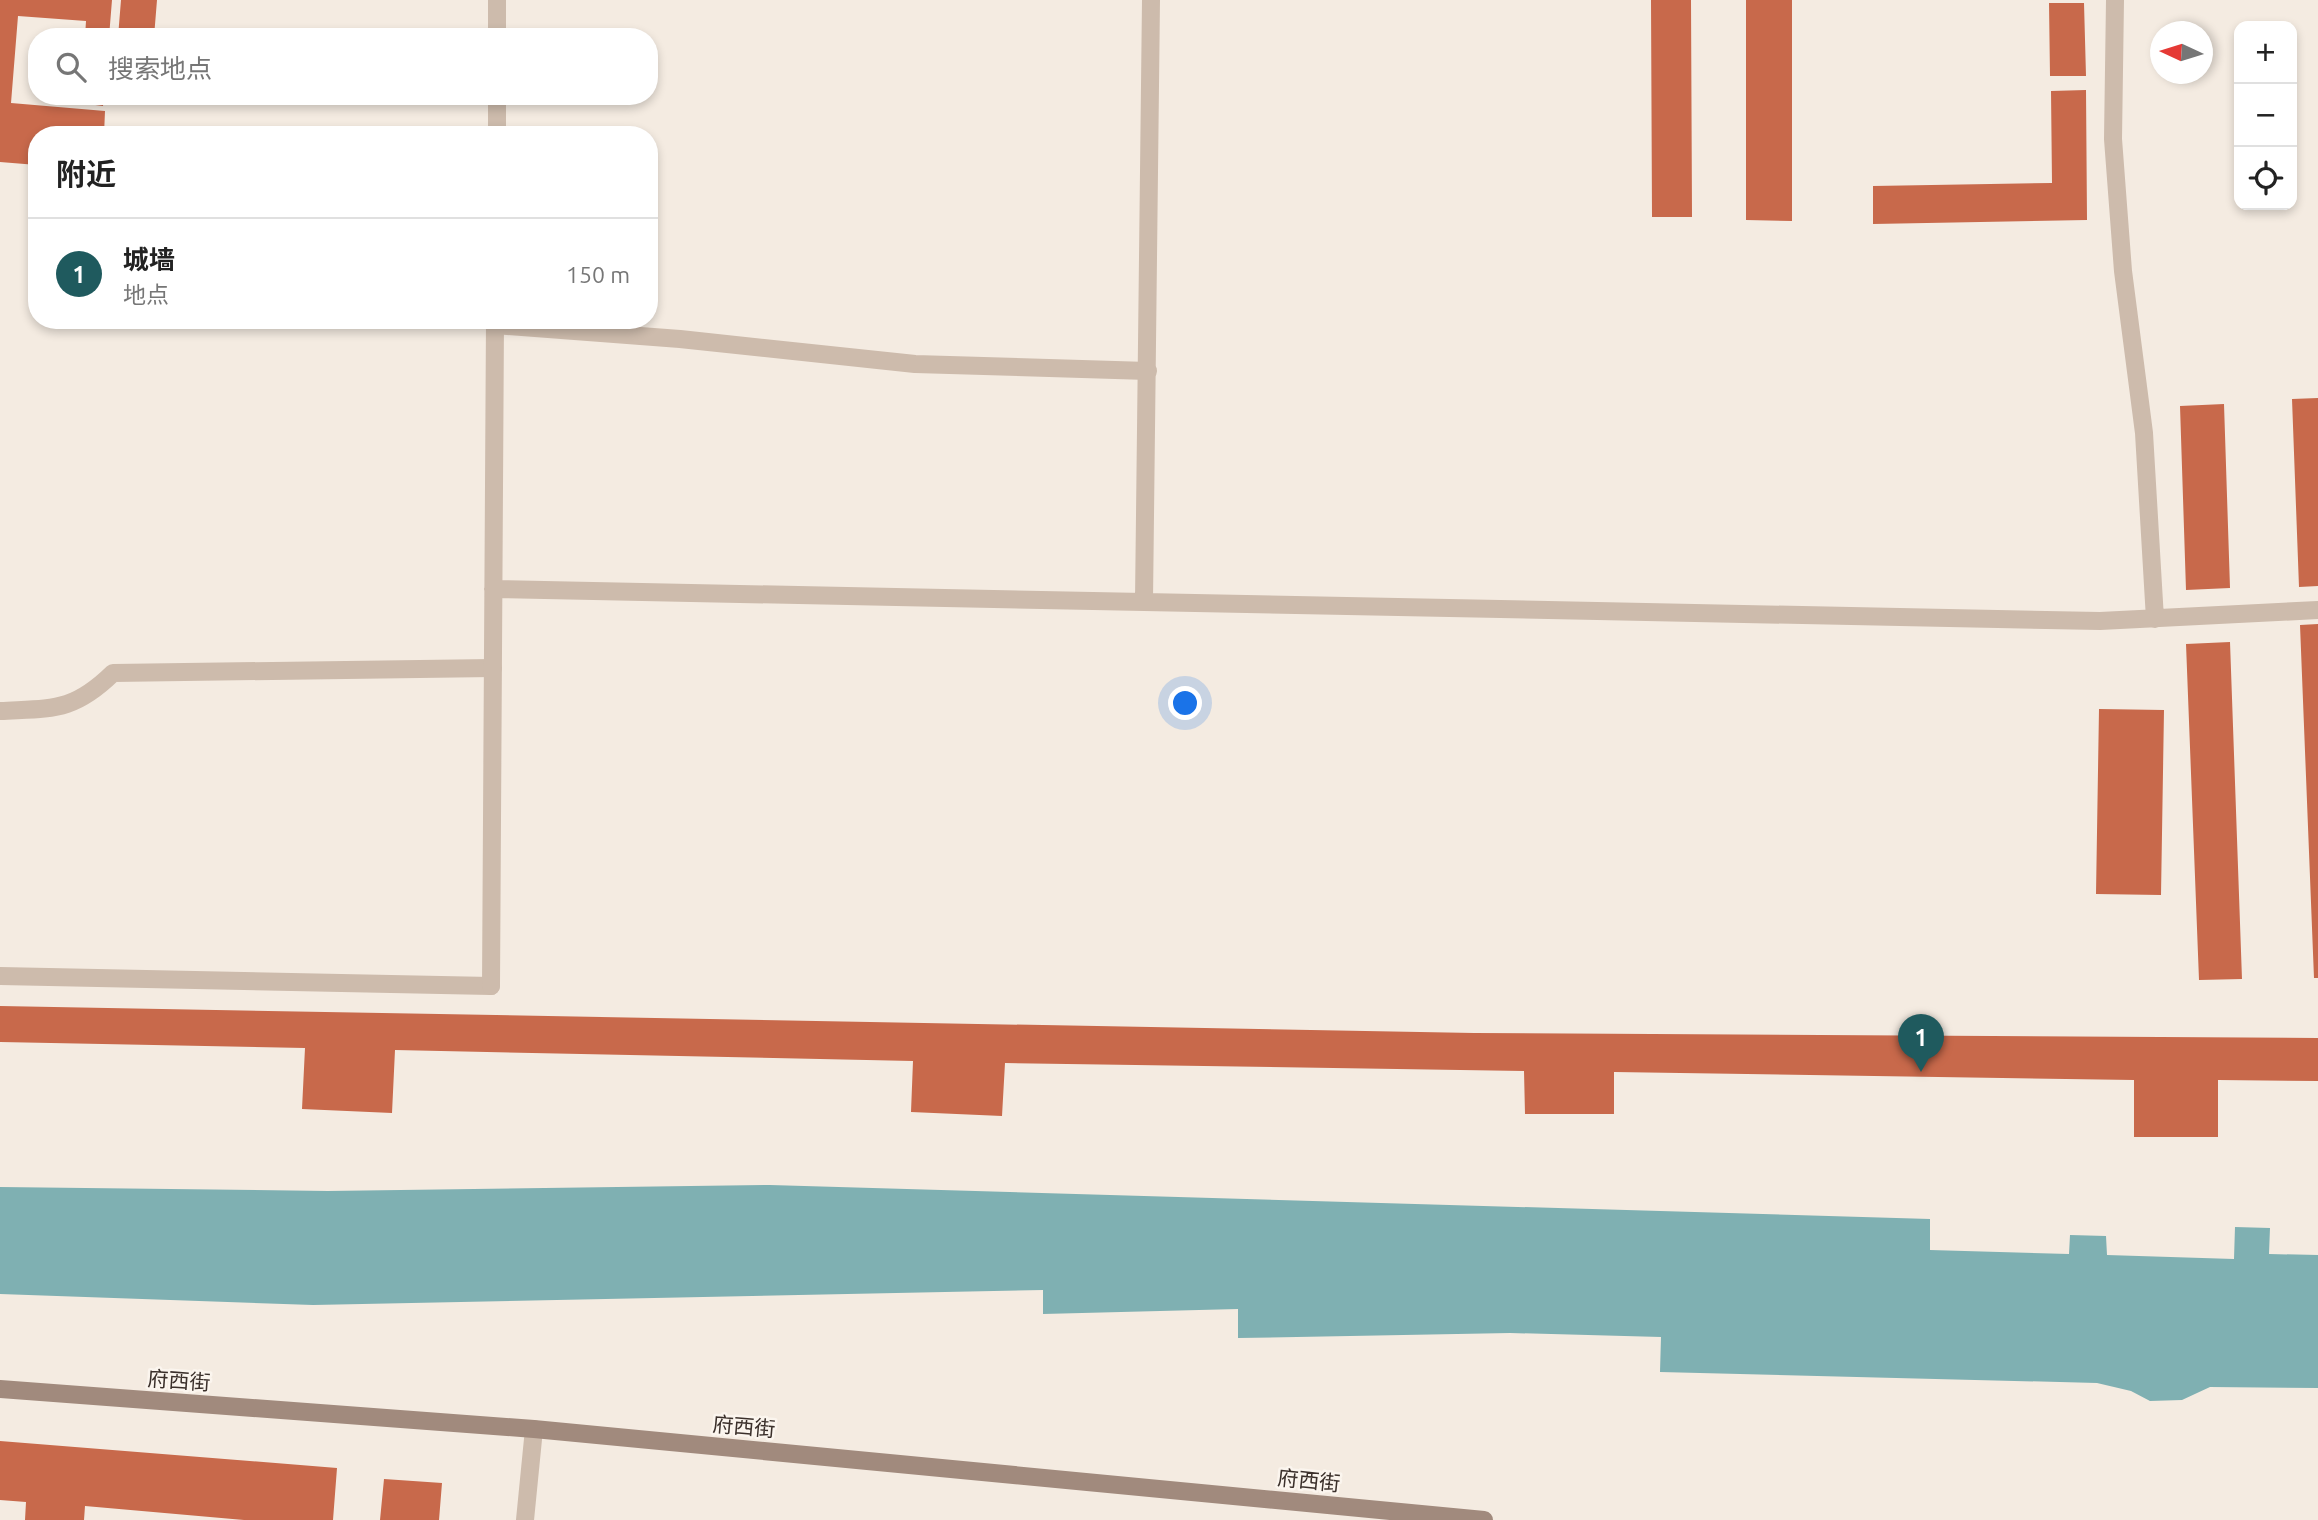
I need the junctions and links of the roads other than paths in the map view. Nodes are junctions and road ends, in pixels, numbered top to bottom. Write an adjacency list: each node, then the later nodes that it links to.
1 (497, 0): 4 (street)
2 (1151, 0): 9 (street)
3 (2115, 0): 13 (street)
4 (497, 28)
5 (497, 105): 6 (street)
6 (496, 126)
7 (495, 329): 10 (street)
8 (571, 329): 9 (street)
9 (1148, 371): 11 (street)
10 (493, 589): 11 (street); 14 (street)
11 (1144, 601): 13 (street)
12 (2318, 610): 13 (street)
13 (2155, 620)
14 (492, 668): 15 (street); 16 (street)
15 (0, 711)
16 (0, 976)
17 (0, 1389): 18 (street, 府西街)
18 (534, 1429): 19 (street); 20 (street, 府西街)
19 (525, 1520)
20 (1484, 1520)

